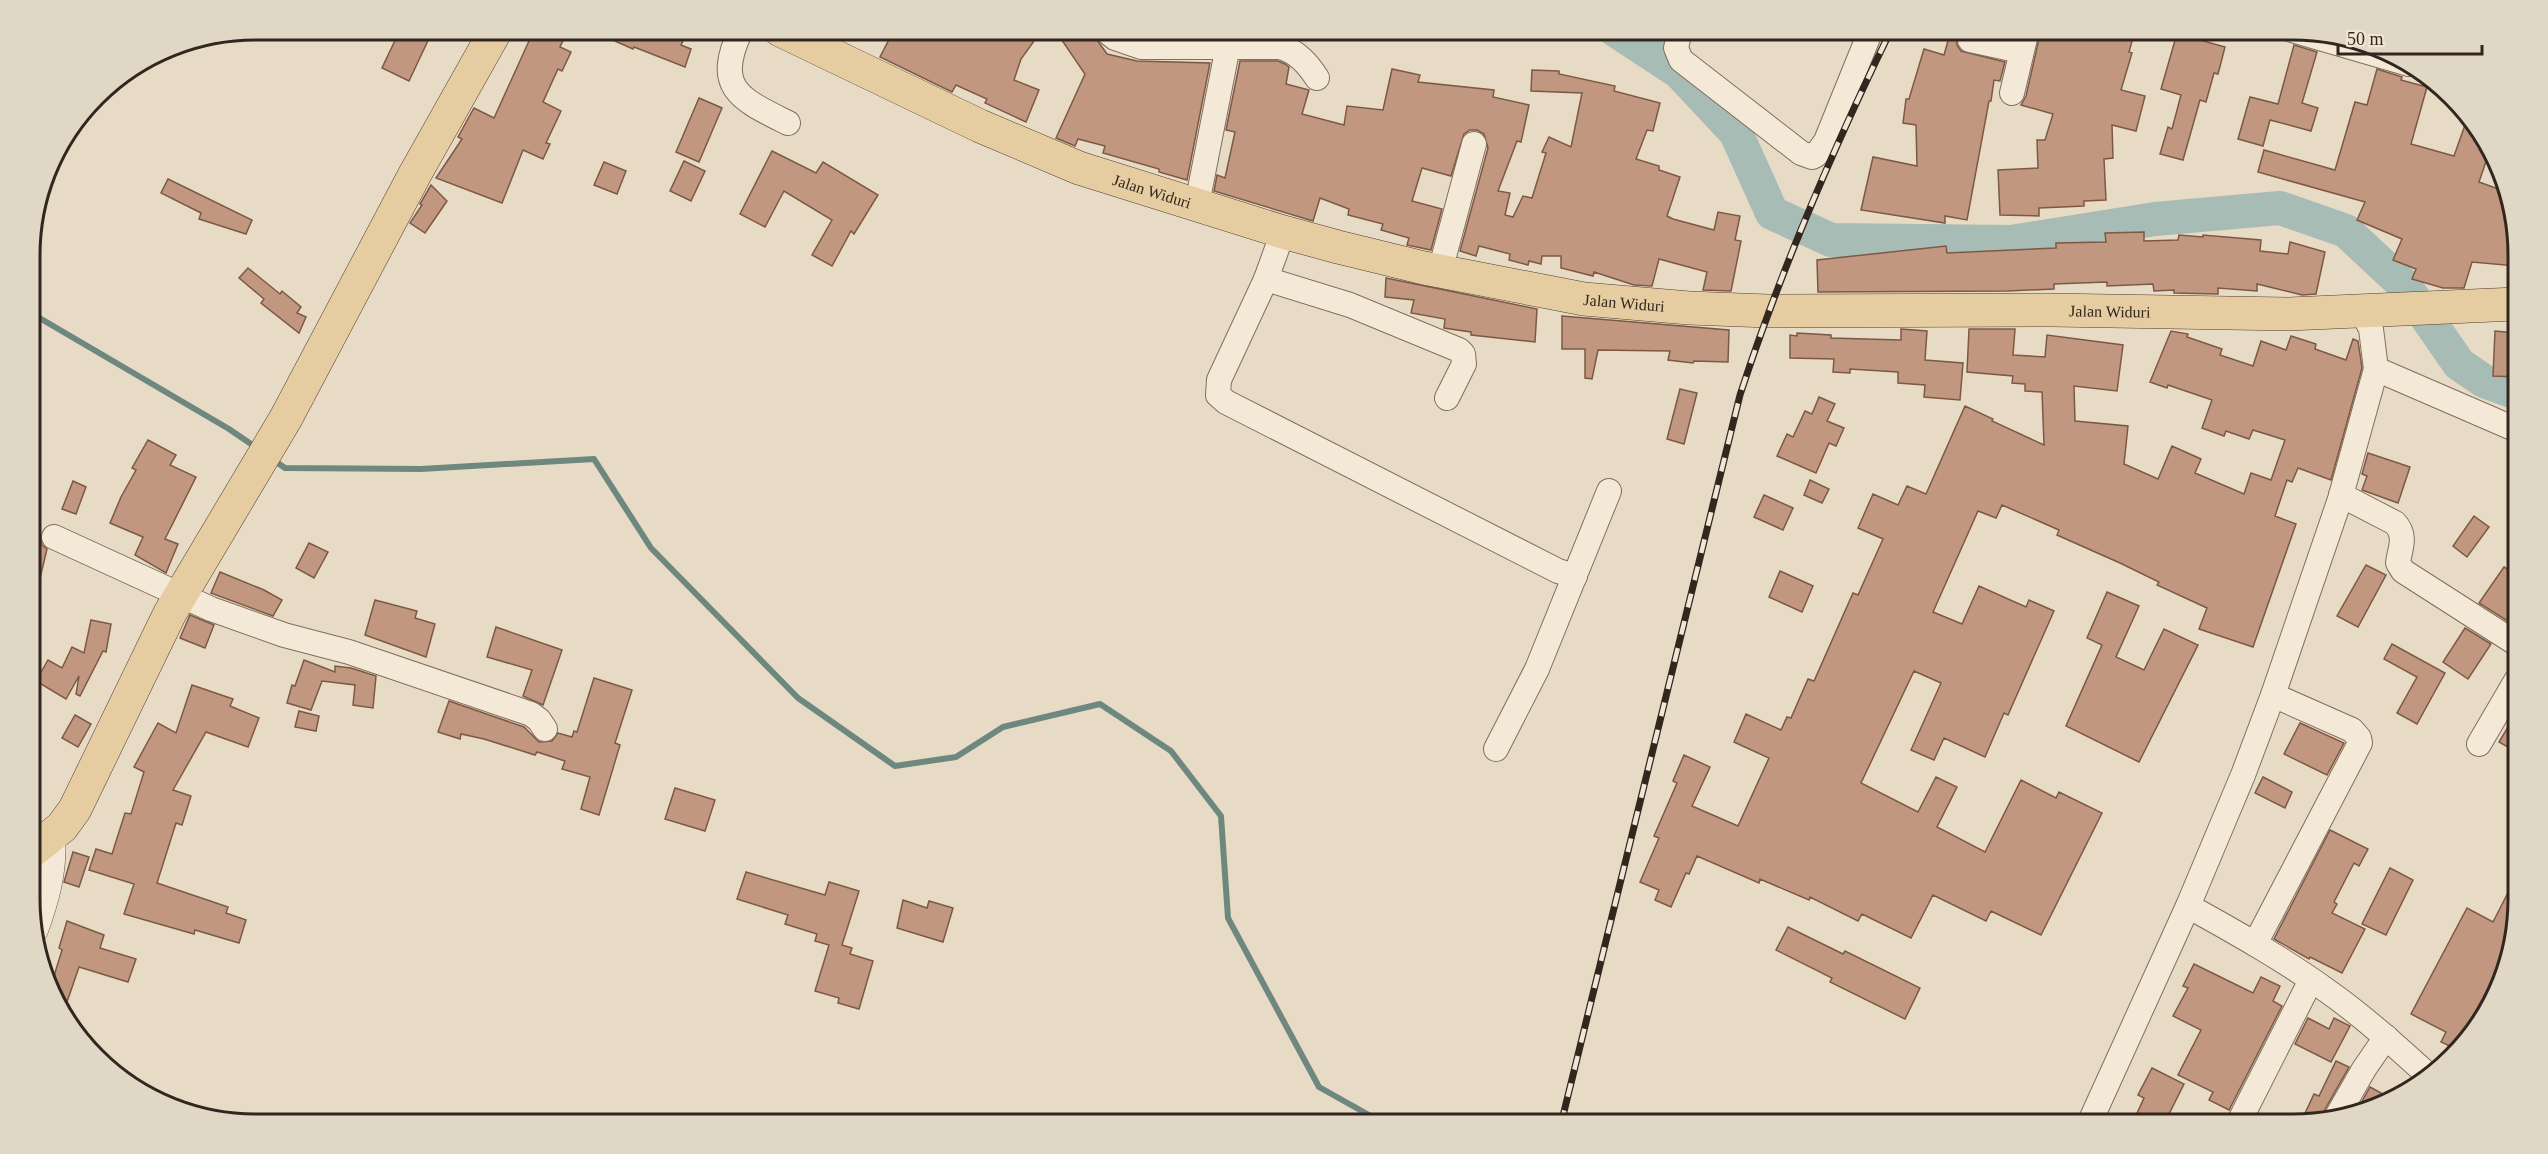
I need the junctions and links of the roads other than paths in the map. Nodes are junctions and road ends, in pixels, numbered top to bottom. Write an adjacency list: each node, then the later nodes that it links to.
1 (490, 40): 27 (main road)
2 (736, 40): 12 (street)
3 (801, 40): 14 (main road, Jalan Widuri)
4 (1118, 40): 9 (street)
5 (1678, 40): 6 (street)
6 (1867, 40)
7 (1970, 40): 8 (street)
8 (2024, 40): 11 (street)
9 (1239, 41): 10 (street); 14 (street)
10 (1317, 78)
11 (2012, 93)
12 (788, 123)
13 (1474, 144): 16 (street)
14 (1197, 204): 15 (main road, Jalan Widuri)
15 (1280, 240): 16 (main road, Jalan Widuri); 17 (street)
16 (1440, 271): 19 (main road, Jalan Widuri)
17 (1267, 275): 21 (street); 26 (street)
18 (2508, 304): 19 (main road, Jalan Widuri)
19 (2369, 312): 20 (street)
20 (2376, 369): 22 (street); 24 (street)
21 (1447, 398)
22 (2508, 426)
23 (1609, 491): 26 (street)
24 (2341, 495): 28 (street); 30 (street)
25 (54, 537): 27 (street)
26 (1575, 576): 33 (street)
27 (181, 594): 31 (street); 34 (main road)
28 (2508, 638)
29 (2508, 694): 32 (street)
30 (2273, 695): 36 (street); 37 (street)
31 (545, 729)
32 (2479, 744)
33 (1496, 749)
34 (40, 846): 35 (street)
35 (40, 905)
36 (2188, 906): 37 (street); 42 (street)
37 (2255, 944): 38 (street)
38 (2311, 980): 39 (street); 43 (street)
39 (2386, 1037): 40 (street); 41 (street)
40 (2422, 1070)
41 (2342, 1107)
42 (2094, 1114)
43 (2243, 1114)

